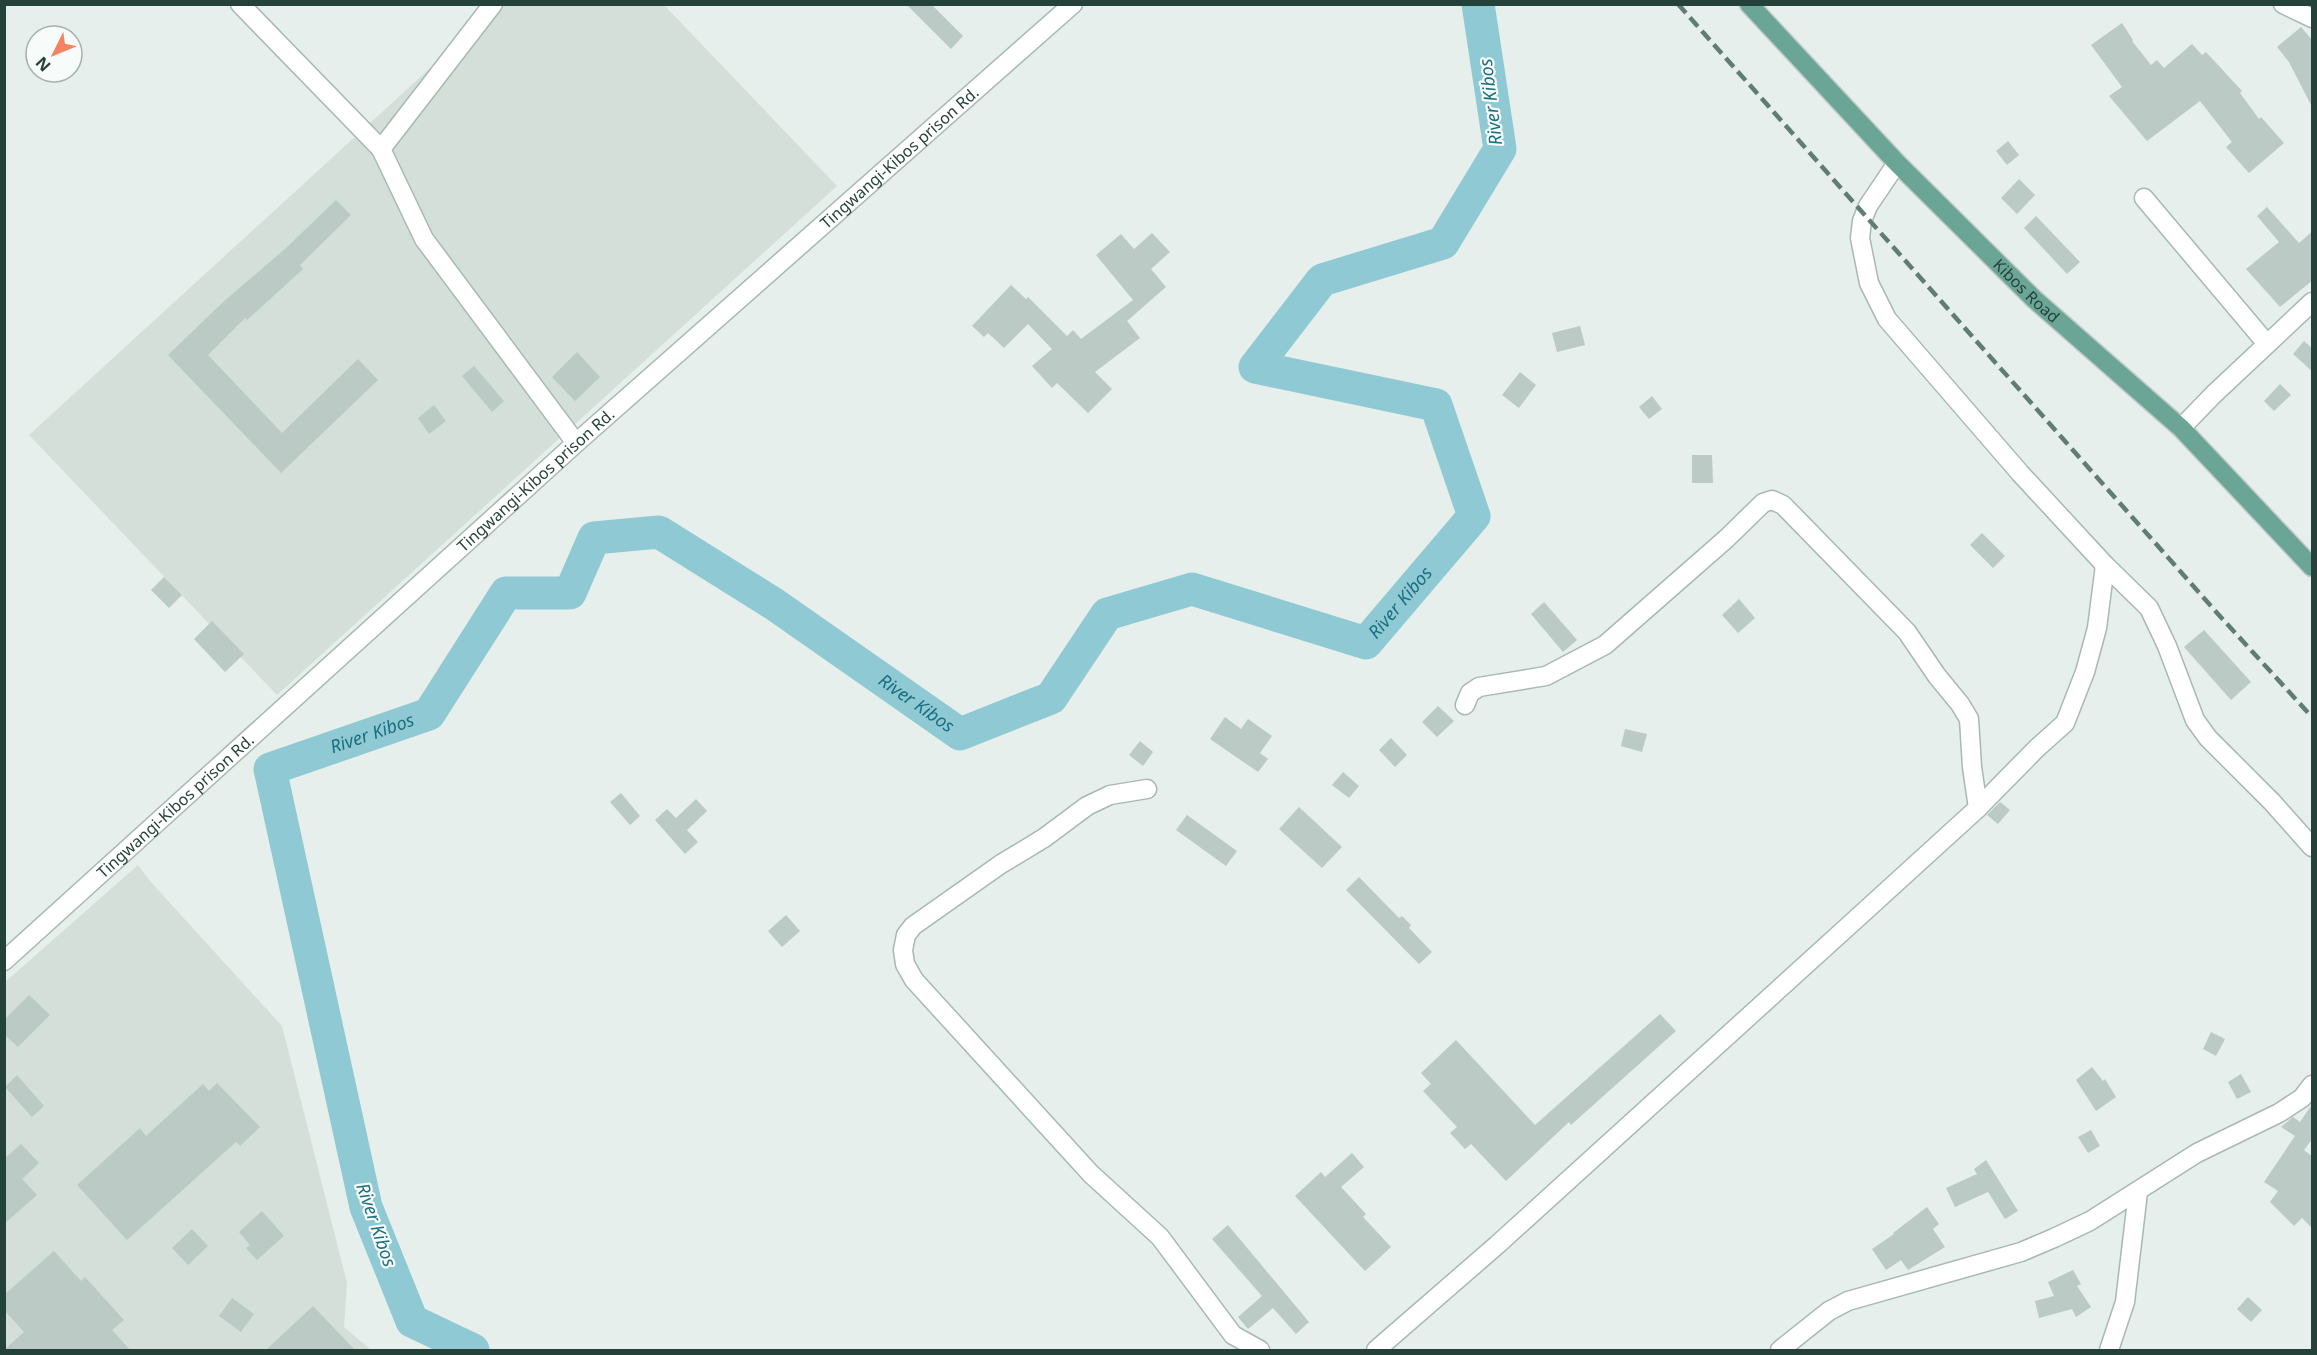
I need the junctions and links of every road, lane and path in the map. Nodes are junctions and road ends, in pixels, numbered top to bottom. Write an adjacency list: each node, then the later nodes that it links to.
1 (240, 4): 7 (street)
2 (493, 4): 7 (street)
3 (1073, 4): 13 (street, Tingwangi-Kibos prison Rd.)
4 (1749, 4): 8 (main road, Kibos Road)
5 (2283, 4): 6 (street)
6 (2313, 18)
7 (381, 149): 13 (street)
8 (1897, 163): 12 (main road, Kibos Road); 14 (street)
9 (2144, 198): 11 (street)
10 (2313, 302): 11 (street)
11 (2267, 344): 12 (street)
12 (2181, 428): 15 (main road, Kibos Road)
13 (576, 443): 20 (street, Tingwangi-Kibos prison Rd.)
14 (2105, 565): 18 (street); 19 (street)
15 (2313, 567)
16 (1465, 705): 18 (street)
17 (1147, 789): 23 (street)
18 (1978, 808): 24 (street)
19 (2313, 847)
20 (4, 961)
21 (2313, 1085): 22 (street)
22 (2138, 1192): 25 (street); 26 (street)
23 (1260, 1350)
24 (1376, 1350)
25 (1780, 1350)
26 (2109, 1350)

